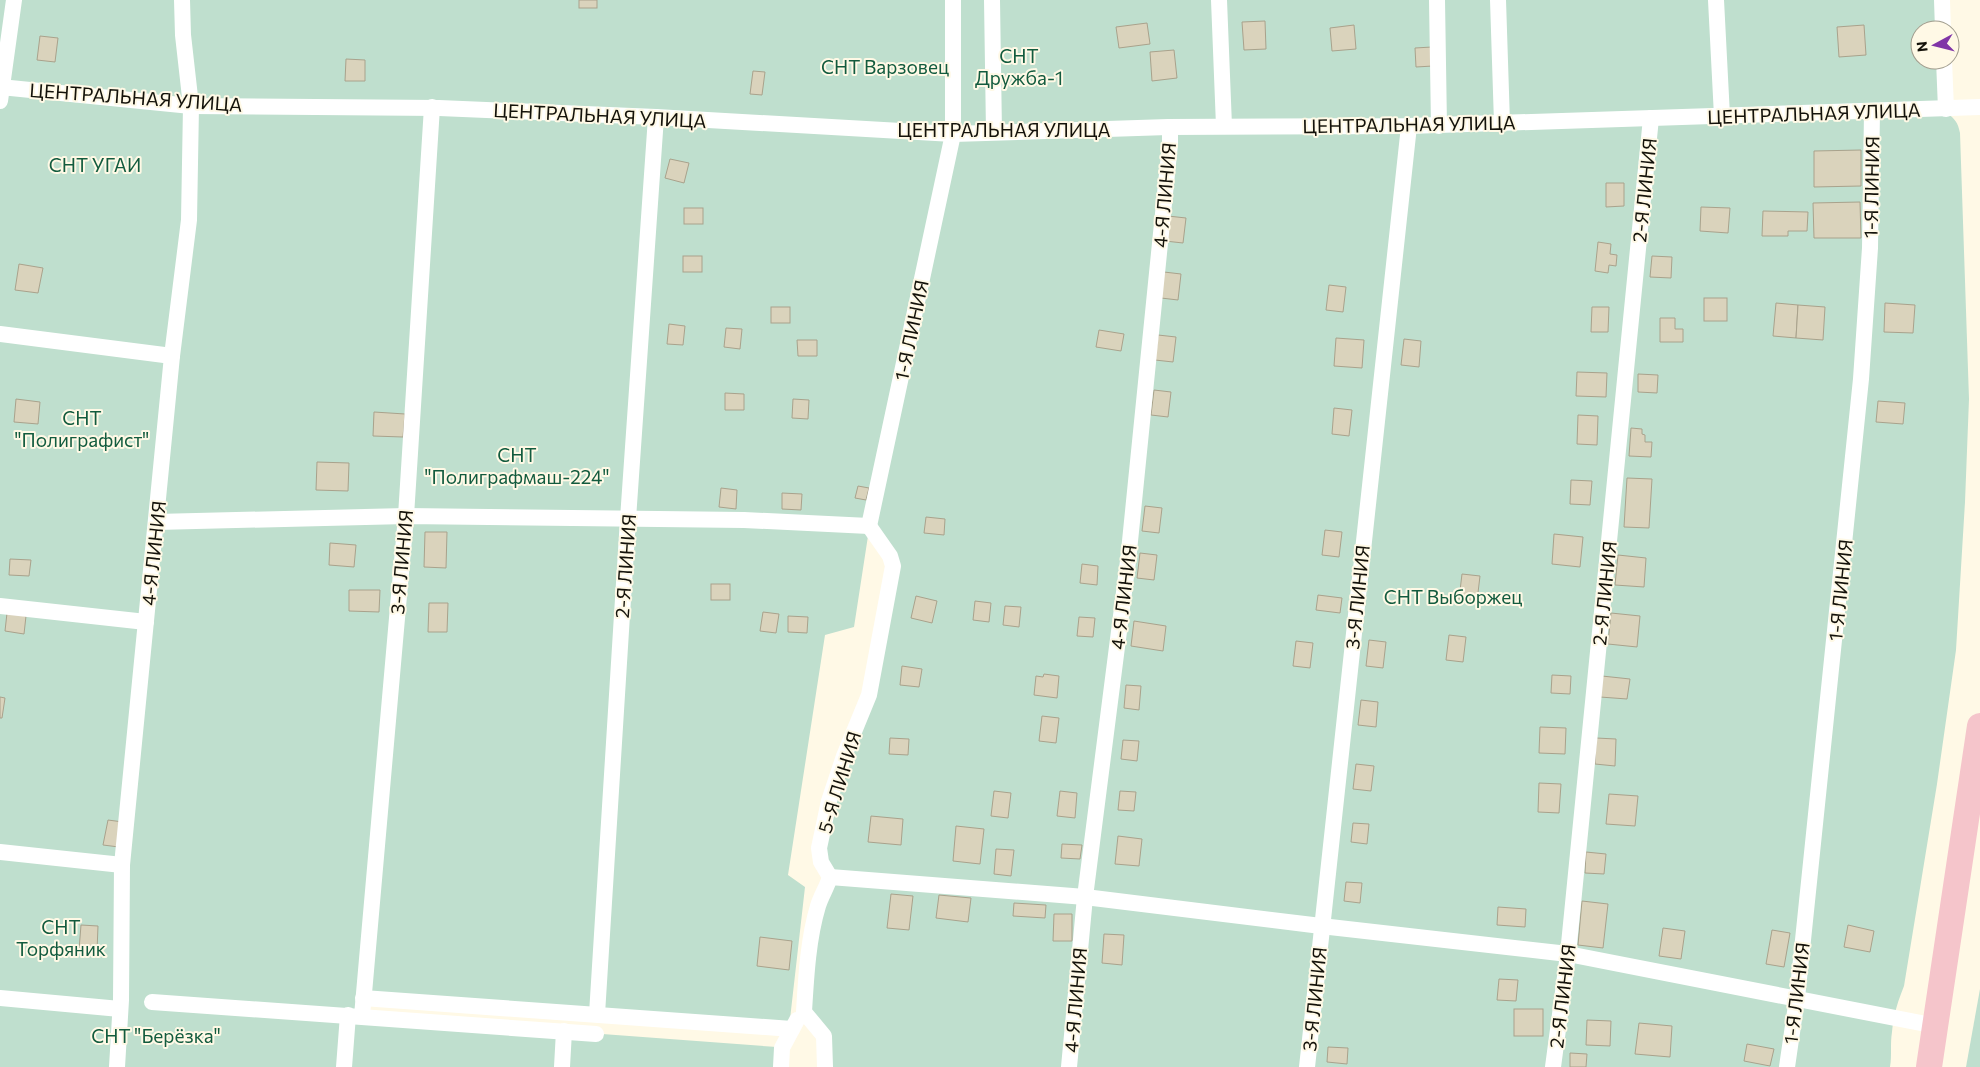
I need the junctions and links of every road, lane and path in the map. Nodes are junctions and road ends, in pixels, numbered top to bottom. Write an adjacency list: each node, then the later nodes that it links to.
1 (14, 0): 12 (street)
2 (182, 0): 13 (street, 4-Я ЛИНИЯ)
3 (953, 0): 27 (street, 1-Я ЛИНИЯ)
4 (992, 0): 26 (street)
5 (1219, 0): 22 (street)
6 (1437, 0): 24 (street)
7 (1498, 0): 21 (street)
8 (1716, 0): 18 (street)
9 (1942, 0): 10 (street)
10 (1943, 20)
11 (1944, 70): 16 (street)
12 (1, 92): 13 (street, ЦЕНТРАЛЬНАЯ УЛИЦА)
13 (191, 106): 14 (street, ЦЕНТРАЛЬНАЯ УЛИЦА); 29 (street, 4-Я ЛИНИЯ)
14 (432, 107): 19 (street, ЦЕНТРАЛЬНАЯ УЛИЦА); 30 (street, 3-Я ЛИНИЯ)
15 (1980, 108): 16 (street, ЦЕНТРАЛЬНАЯ УЛИЦА)
16 (1946, 109): 17 (street, ЦЕНТРАЛЬНАЯ УЛИЦА)
17 (1872, 112): 18 (street, ЦЕНТРАЛЬНАЯ УЛИЦА); 45 (street, 1-Я ЛИНИЯ)
18 (1722, 116): 20 (street, ЦЕНТРАЛЬНАЯ УЛИЦА)
19 (656, 117): 27 (street, ЦЕНТРАЛЬНАЯ УЛИЦА); 31 (street, 2-Я ЛИНИЯ)
20 (1651, 118): 21 (street, ЦЕНТРАЛЬНАЯ УЛИЦА); 42 (street, 2-Я ЛИНИЯ)
21 (1502, 123): 24 (street, ЦЕНТРАЛЬНАЯ УЛИЦА)
22 (1224, 126): 23 (street, ЦЕНТРАЛЬНАЯ УЛИЦА); 25 (street, ЦЕНТРАЛЬНАЯ УЛИЦА)
23 (1409, 126): 24 (street, ЦЕНТРАЛЬНАЯ УЛИЦА); 41 (street, 3-Я ЛИНИЯ)
24 (1439, 126)
25 (1170, 127): 26 (street, ЦЕНТРАЛЬНАЯ УЛИЦА); 40 (street, 4-Я ЛИНИЯ)
26 (994, 132): 27 (street, ЦЕНТРАЛЬНАЯ УЛИЦА)
27 (953, 134): 33 (street, 1-Я ЛИНИЯ)
28 (0, 334): 29 (street)
29 (172, 356): 32 (street, 4-Я ЛИНИЯ)
30 (406, 516): 31 (street); 32 (street); 44 (street, 3-Я ЛИНИЯ)
31 (628, 519): 33 (street); 49 (street, 2-Я ЛИНИЯ)
32 (156, 522): 35 (street, 4-Я ЛИНИЯ)
33 (869, 526): 39 (street, 5-Я ЛИНИЯ)
34 (0, 606): 35 (street)
35 (146, 622): 38 (street, 4-Я ЛИНИЯ)
36 (1980, 726): 51 (main road)
37 (0, 852): 38 (street)
38 (122, 865): 47 (street, 4-Я ЛИНИЯ)
39 (830, 877): 40 (street); 48 (street)
40 (1085, 897): 41 (street); 60 (street, 4-Я ЛИНИЯ)
41 (1321, 926): 42 (street); 61 (street, 3-Я ЛИНИЯ)
42 (1568, 954): 45 (street); 62 (street, 2-Я ЛИНИЯ)
43 (0, 998): 47 (street)
44 (363, 998): 49 (street); 50 (street, 3-Я ЛИНИЯ)
45 (1797, 998): 51 (street); 63 (street, 1-Я ЛИНИЯ)
46 (152, 1002): 50 (street)
47 (120, 1005): 55 (street, 4-Я ЛИНИЯ)
48 (804, 1012): 52 (street); 59 (street)
49 (598, 1014): 52 (street)
50 (355, 1016): 53 (street); 56 (street, 3-Я ЛИНИЯ)
51 (1936, 1026): 64 (main road)
52 (792, 1028): 58 (street)
53 (564, 1032): 54 (street); 57 (street)
54 (596, 1034)
55 (117, 1067)
56 (344, 1067)
57 (562, 1067)
58 (781, 1067)
59 (825, 1067)
60 (1069, 1067)
61 (1307, 1067)
62 (1553, 1067)
63 (1787, 1067)
64 (1929, 1067)

